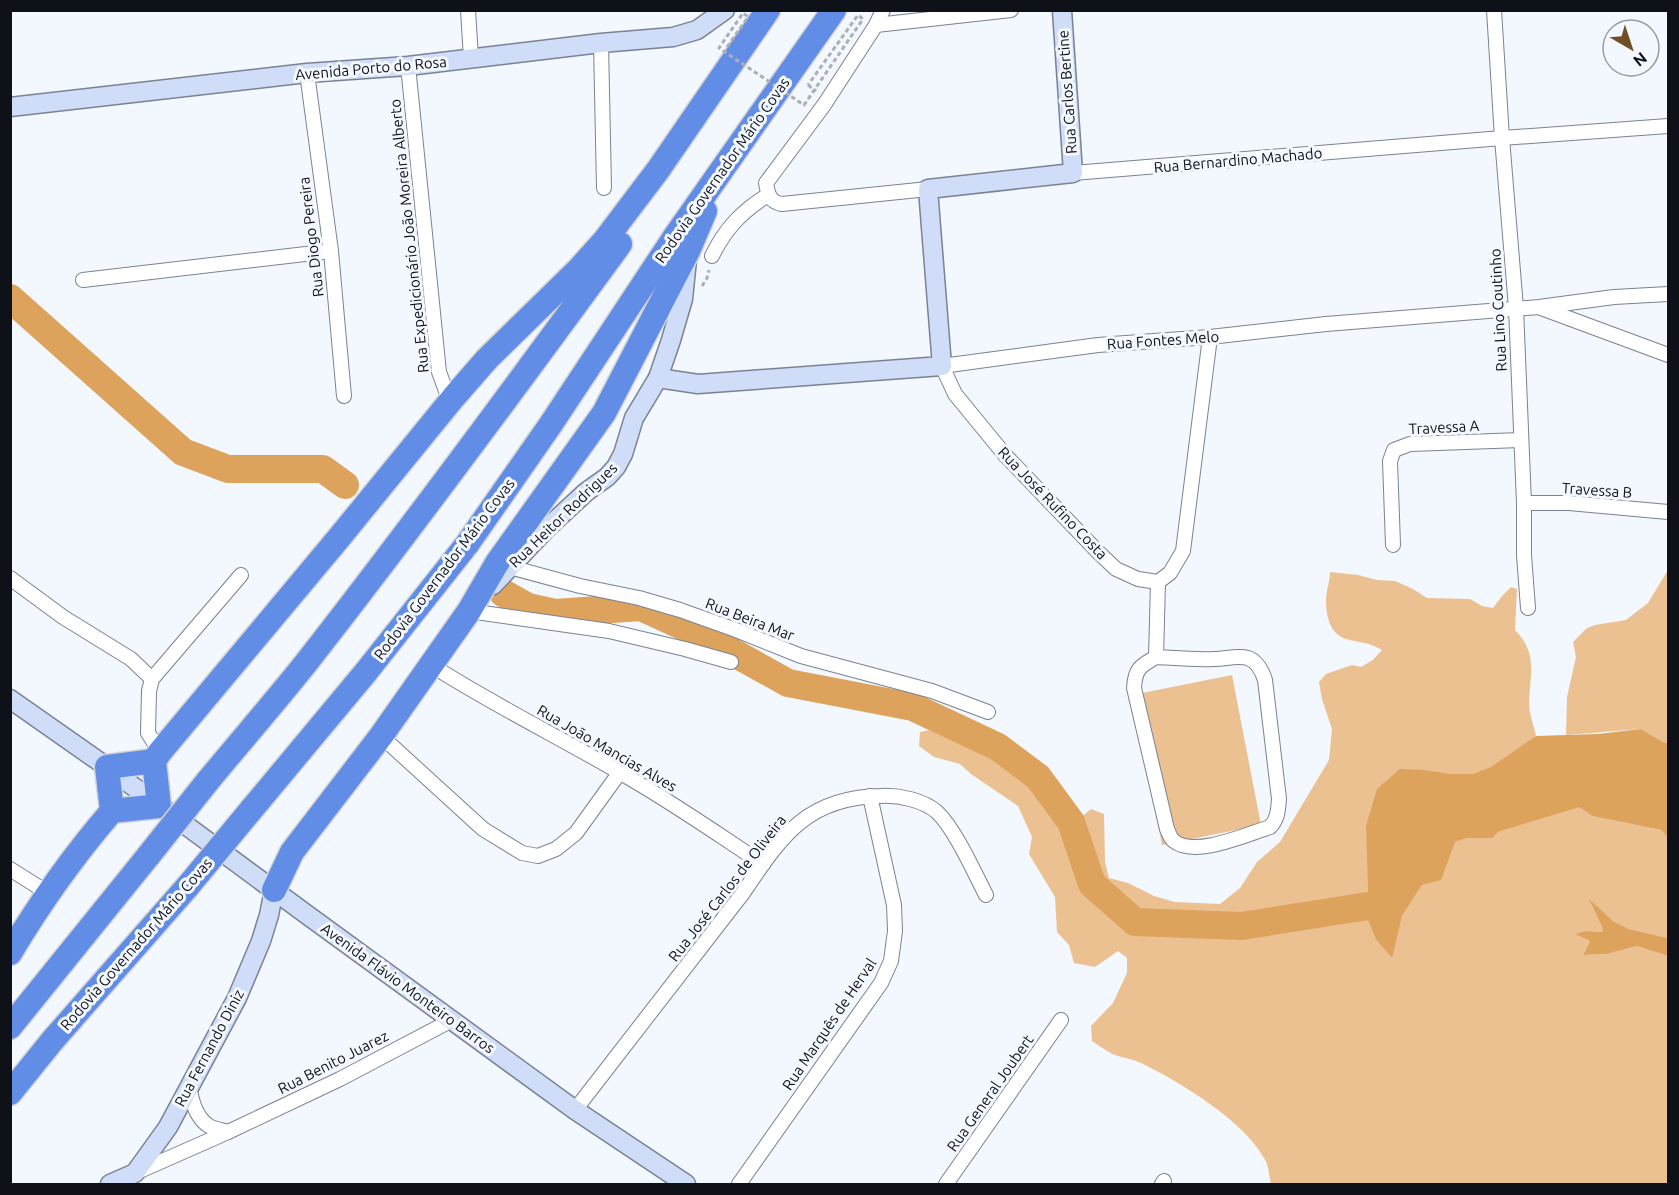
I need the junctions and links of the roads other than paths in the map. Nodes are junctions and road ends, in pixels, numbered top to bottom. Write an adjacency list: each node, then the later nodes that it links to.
1 (468, 10): 12 (street)
2 (725, 10): 11 (street, Avenida Porto do Rosa)
3 (768, 10): 35 (highway)
4 (783, 10): 67 (highway, bridge)
5 (834, 10): 18 (highway, Rodovia Governador Mário Covas)
6 (883, 10): 10 (street)
7 (1011, 10): 10 (street)
8 (1062, 10): 19 (street, Rua Carlos Bertine)
9 (1494, 10): 17 (street, Rua Lino Coutinho)
10 (876, 25): 22 (street)
11 (601, 43): 12 (street, Avenida Porto do Rosa); 20 (street)
12 (471, 58): 13 (street, Avenida Porto do Rosa)
13 (408, 66): 14 (street, Avenida Porto do Rosa); 35 (street, Rua Expedicionário João Moreira Alberto)
14 (308, 73): 15 (street, Avenida Porto do Rosa); 23 (street, Rua Diogo Pereira)
15 (10, 107)
16 (1668, 126): 17 (street, Rua Bernardino Machado)
17 (1502, 138): 19 (street, Rua Bernardino Machado); 29 (street, Rua Lino Coutinho)
18 (723, 167): 24 (highway); 69 (highway, Rodovia Governador Mário Covas, bridge)
19 (1073, 173): 21 (street, Rua Bernardino Machado)
20 (604, 188)
21 (928, 189): 22 (street, Rua Bernardino Machado); 32 (street, Rua José Rufino Costa)
22 (768, 195): 25 (street)
23 (331, 250): 26 (street); 34 (street, Rua Diogo Pereira)
24 (688, 251): 33 (street, Rua Heitor Rodrigues); 43 (highway)
25 (712, 256)
26 (83, 280)
27 (1668, 294): 28 (street, Rua Fontes Melo)
28 (1539, 307): 29 (street, Rua Fontes Melo); 31 (street)
29 (1516, 308): 30 (street, Rua Fontes Melo); 36 (street, Rua Lino Coutinho)
30 (1210, 337): 32 (street, Rua Fontes Melo); 42 (street)
31 (1668, 355)
32 (942, 366): 33 (street, Rua Fontes Melo); 42 (street, Rua José Rufino Costa)
33 (657, 378): 43 (street, Rua Heitor Rodrigues)
34 (344, 396)
35 (453, 398): 52 (highway)
36 (1521, 440): 37 (street, Rua Lino Coutinho); 39 (street, Travessa A)
37 (1524, 503): 38 (street, Travessa B); 44 (street, Rua Lino Coutinho)
38 (1668, 512)
39 (1394, 545)
40 (241, 575): 48 (street)
41 (10, 578): 48 (street)
42 (1158, 582): 45 (street)
43 (488, 585): 46 (street); 47 (highway); 50 (street, Rua Beira Mar)
44 (1528, 608)
45 (1156, 657): 45 (street)
46 (731, 662)
47 (431, 666): 51 (highway); 54 (street, Rua João Mancias Alves)
48 (152, 679): 52 (street)
49 (10, 699): 53 (street, Avenida Flávio Monteiro Barros)
50 (988, 712)
51 (381, 736): 54 (street); 60 (highway)
52 (157, 756): 53 (highway); 56 (highway)
53 (107, 767): 56 (street, Avenida Flávio Monteiro Barros); 57 (highway)
54 (620, 772): 58 (street, Rua João Mancias Alves)
55 (870, 796): 58 (street, Rua José Carlos de Oliveira); 62 (street, Rua José Carlos de Oliveira); 75 (street, Rua Marquês de Herval)
56 (159, 806): 57 (highway); 60 (street, Avenida Flávio Monteiro Barros)
57 (112, 812): 61 (highway)
58 (763, 864): 70 (street, Rua José Carlos de Oliveira)
59 (10, 869): 61 (street)
60 (274, 890): 65 (street, Avenida Flávio Monteiro Barros); 68 (street, Rua Fernando Diniz)
61 (48, 893): 63 (highway)
62 (986, 895)
63 (18, 927): 64 (highway)
64 (10, 953)
65 (452, 1020): 70 (street, Avenida Flávio Monteiro Barros); 71 (street, Rua Benito Juarez)
66 (1061, 1020): 76 (street, Rua General Joubert)
67 (10, 1027)
68 (189, 1085): 71 (street); 72 (street, Rua Fernando Diniz)
69 (10, 1093)
70 (575, 1110): 74 (street, Avenida Flávio Monteiro Barros)
71 (228, 1132): 72 (street, Rua Benito Juarez)
72 (135, 1173): 73 (street, Rua Fernando Diniz)
73 (110, 1185)
74 (686, 1185)
75 (739, 1185)
76 (946, 1185)

